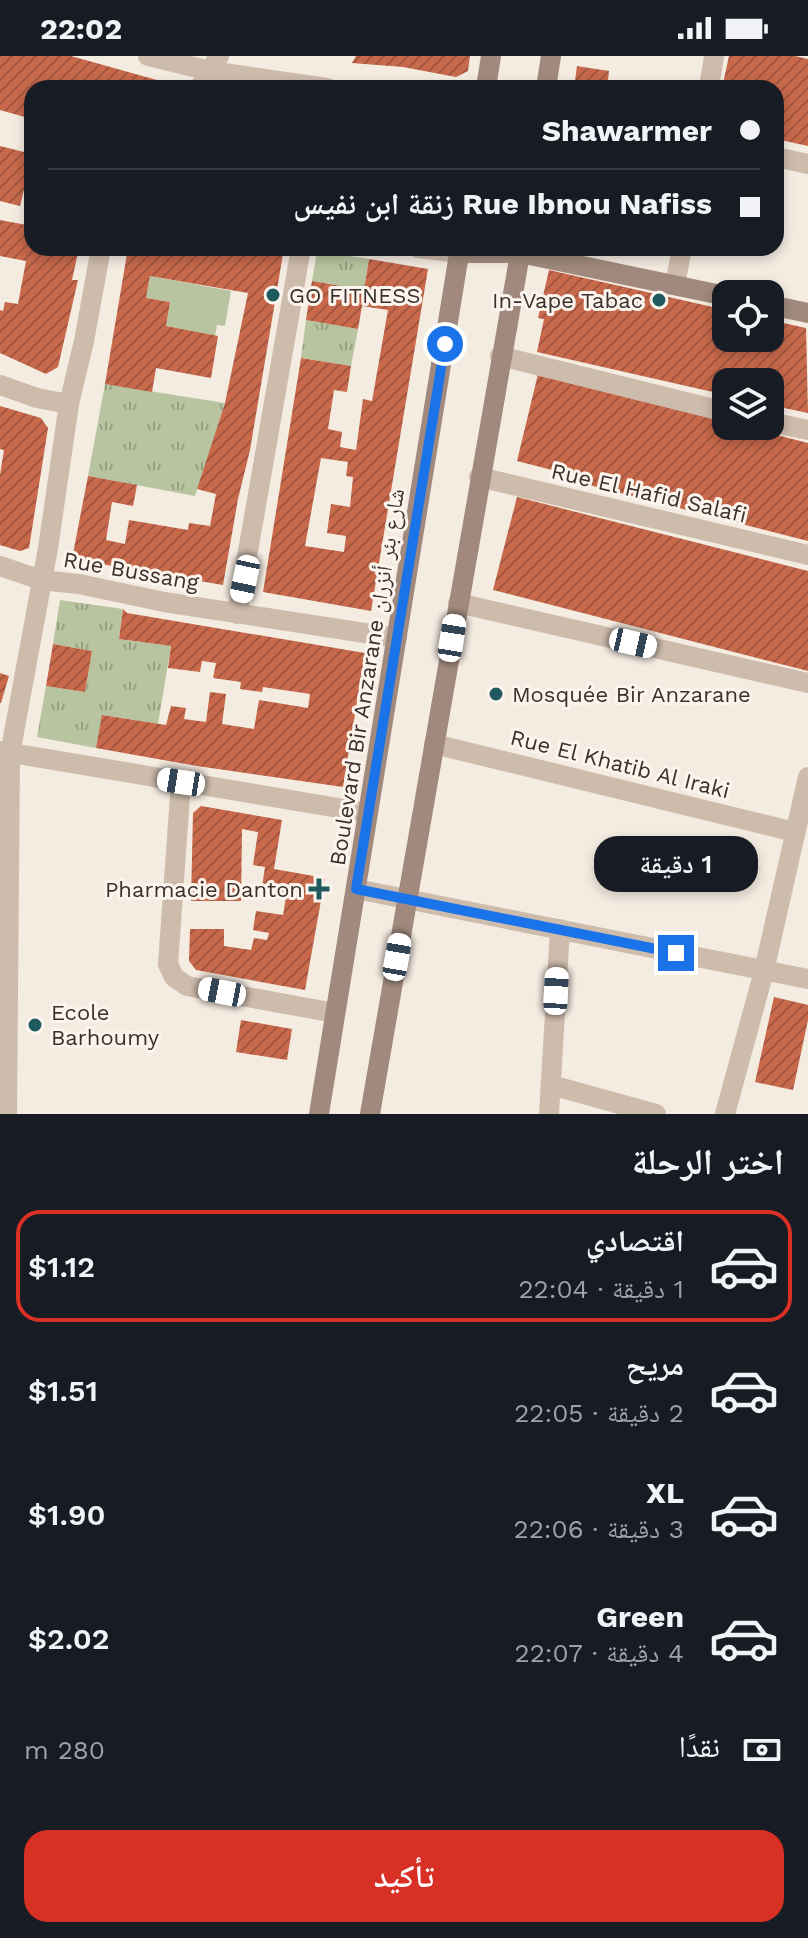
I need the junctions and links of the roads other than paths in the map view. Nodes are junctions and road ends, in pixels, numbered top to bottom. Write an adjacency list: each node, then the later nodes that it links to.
1 (148, 56): 5 (street)
2 (491, 56): 7 (main road)
3 (551, 56): 8 (main road)
4 (714, 56): 9 (street)
5 (209, 72): 6 (street)
6 (268, 80)
7 (487, 80)
8 (547, 80)
9 (710, 80)
10 (784, 159): 11 (street)
11 (808, 164)
12 (100, 256): 24 (street)
13 (300, 256): 33 (street)
14 (458, 256): 34 (main road, Boulevard Bir Anzarane شارع بئر أنزران)
15 (520, 256): 22 (main road)
16 (544, 256): 18 (main road)
17 (680, 256): 18 (street)
18 (675, 285): 19 (main road)
19 (712, 293)
20 (784, 308): 21 (main road)
21 (808, 313)
22 (500, 356): 25 (street); 28 (main road)
23 (0, 385): 24 (street)
24 (69, 404): 31 (street)
25 (712, 409)
26 (784, 425): 27 (street)
27 (808, 430)
28 (479, 477): 29 (street, Rue El Hafid Salafi); 32 (main road)
29 (808, 555)
30 (0, 566): 31 (street, Rue Bussang)
31 (41, 580): 33 (street, Rue Bussang); 37 (street)
32 (458, 603): 35 (street); 36 (main road)
33 (237, 614): 34 (street, Rue Bussang)
34 (397, 638): 40 (main road, Boulevard Bir Anzarane شارع بئر أنزران)
35 (808, 683)
36 (434, 744): 41 (street, Rue El Khatib Al Iraki); 43 (main road)
37 (5, 752): 39 (street); 49 (street)
38 (808, 777): 41 (street)
39 (181, 782): 40 (street); 47 (street)
40 (368, 813): 42 (main road, Boulevard Bir Anzarane شارع بئر أنزران)
41 (795, 832): 45 (street)
42 (356, 889): 43 (street); 47 (main road, Boulevard Bir Anzarane شارع بئر أنزران)
43 (407, 899): 44 (street); 51 (main road)
44 (560, 929): 45 (street); 48 (street)
45 (764, 971): 46 (street); 54 (street)
46 (808, 979)
47 (335, 1013): 50 (main road, Boulevard Bir Anzarane شارع بئر أنزران)
48 (551, 1085): 52 (street); 53 (street)
49 (9, 1112)
50 (319, 1114)
51 (370, 1114)
52 (549, 1114)
53 (656, 1114)
54 (725, 1114)

